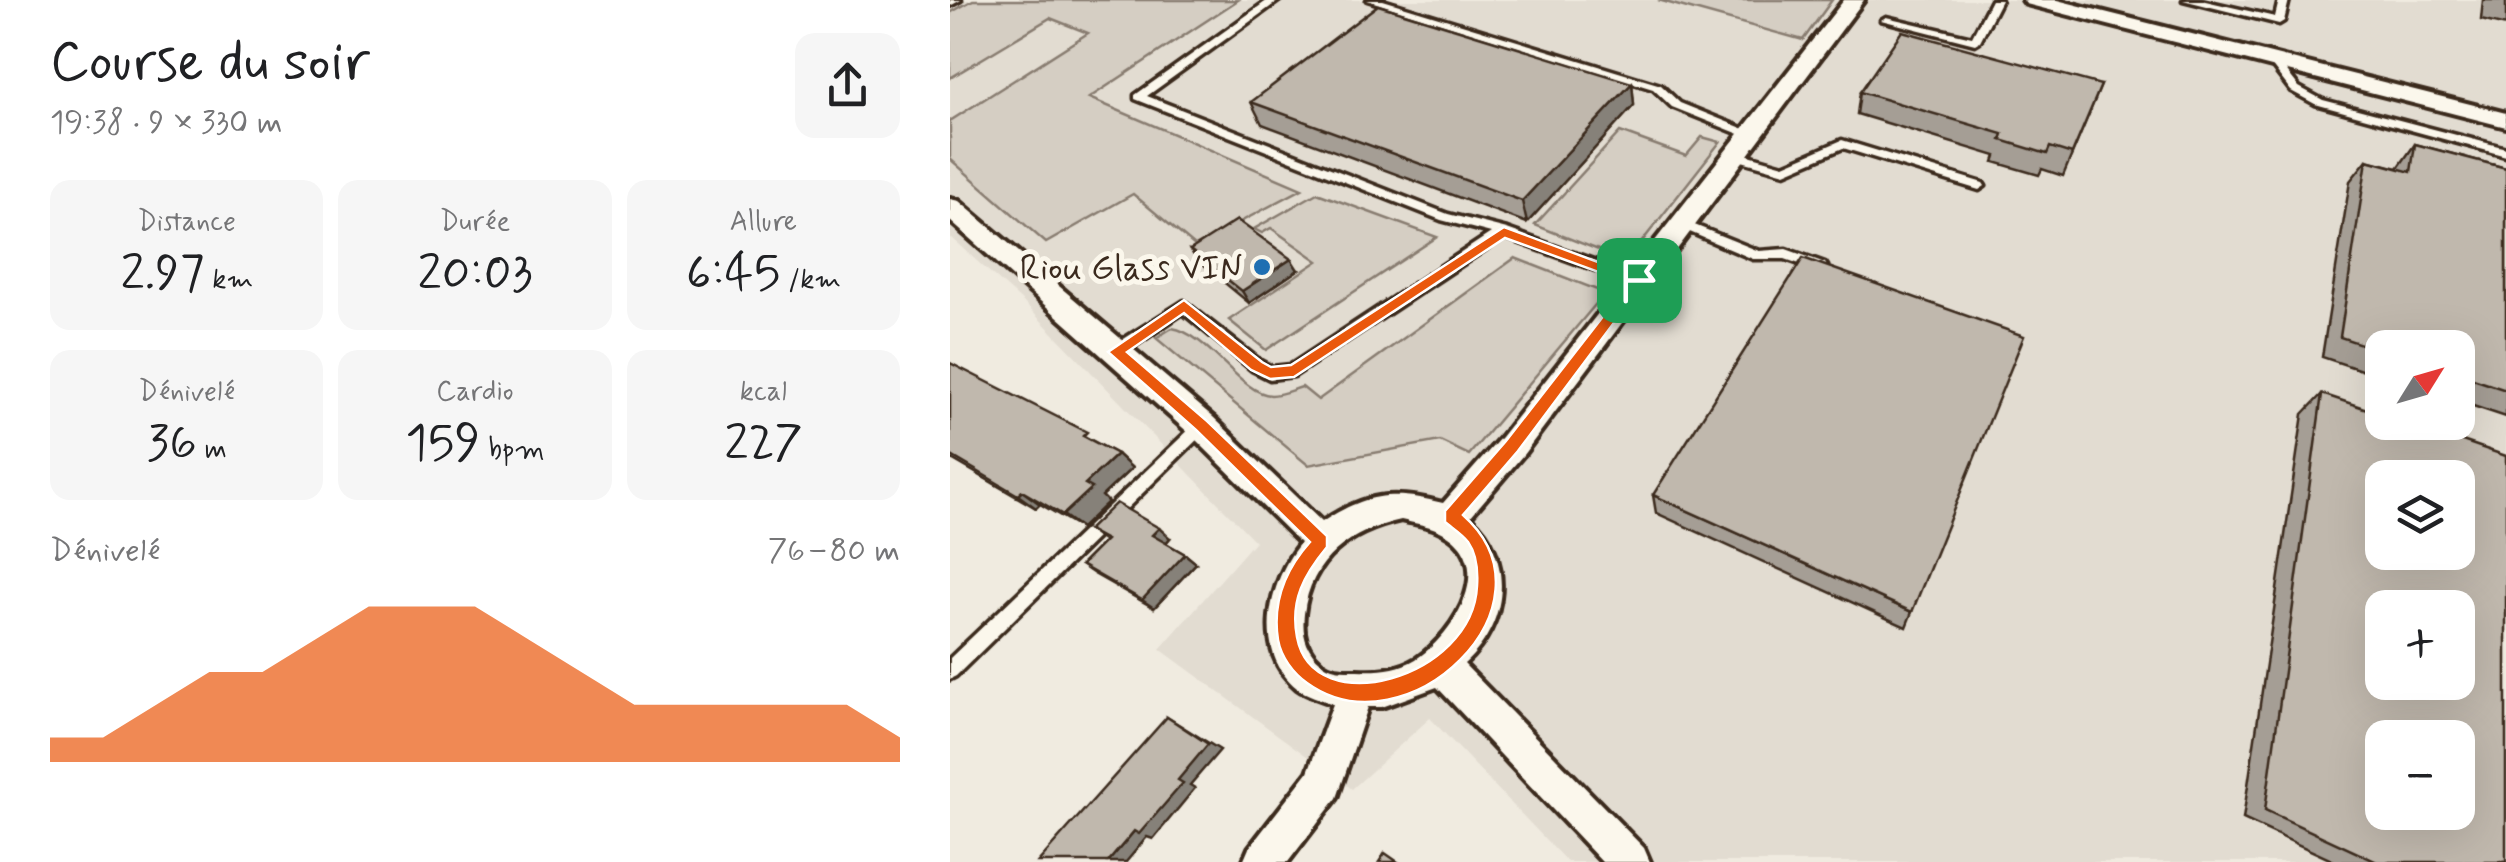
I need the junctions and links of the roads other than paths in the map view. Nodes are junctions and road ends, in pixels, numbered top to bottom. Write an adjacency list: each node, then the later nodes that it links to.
1 (1275, 0): 16 (lane)
2 (1372, 0): 11 (lane)
3 (1854, 0): 11 (street)
4 (1996, 0): 8 (lane)
5 (2032, 0): 9 (street)
6 (2188, 0): 7 (lane)
7 (2284, 0)
8 (1886, 20)
9 (2272, 61): 10 (street); 12 (lane)
10 (2506, 120)
11 (1743, 144): 13 (lane); 15 (street)
12 (2506, 152)
13 (1979, 186)
14 (950, 207): 19 (street)
15 (1682, 224): 17 (lane); 18 (street)
16 (1504, 232): 18 (lane); 19 (lane)
17 (1843, 274)
18 (1639, 280): 21 (street)
19 (1116, 352): 20 (street)
20 (1202, 426): 22 (street); 24 (lane)
21 (1451, 516): 22 (street); 23 (street)
22 (1321, 542): 25 (street)
23 (1441, 666): 25 (street); 27 (street)
24 (950, 670)
25 (1356, 692): 26 (street)
26 (1263, 862)
27 (1630, 862)

